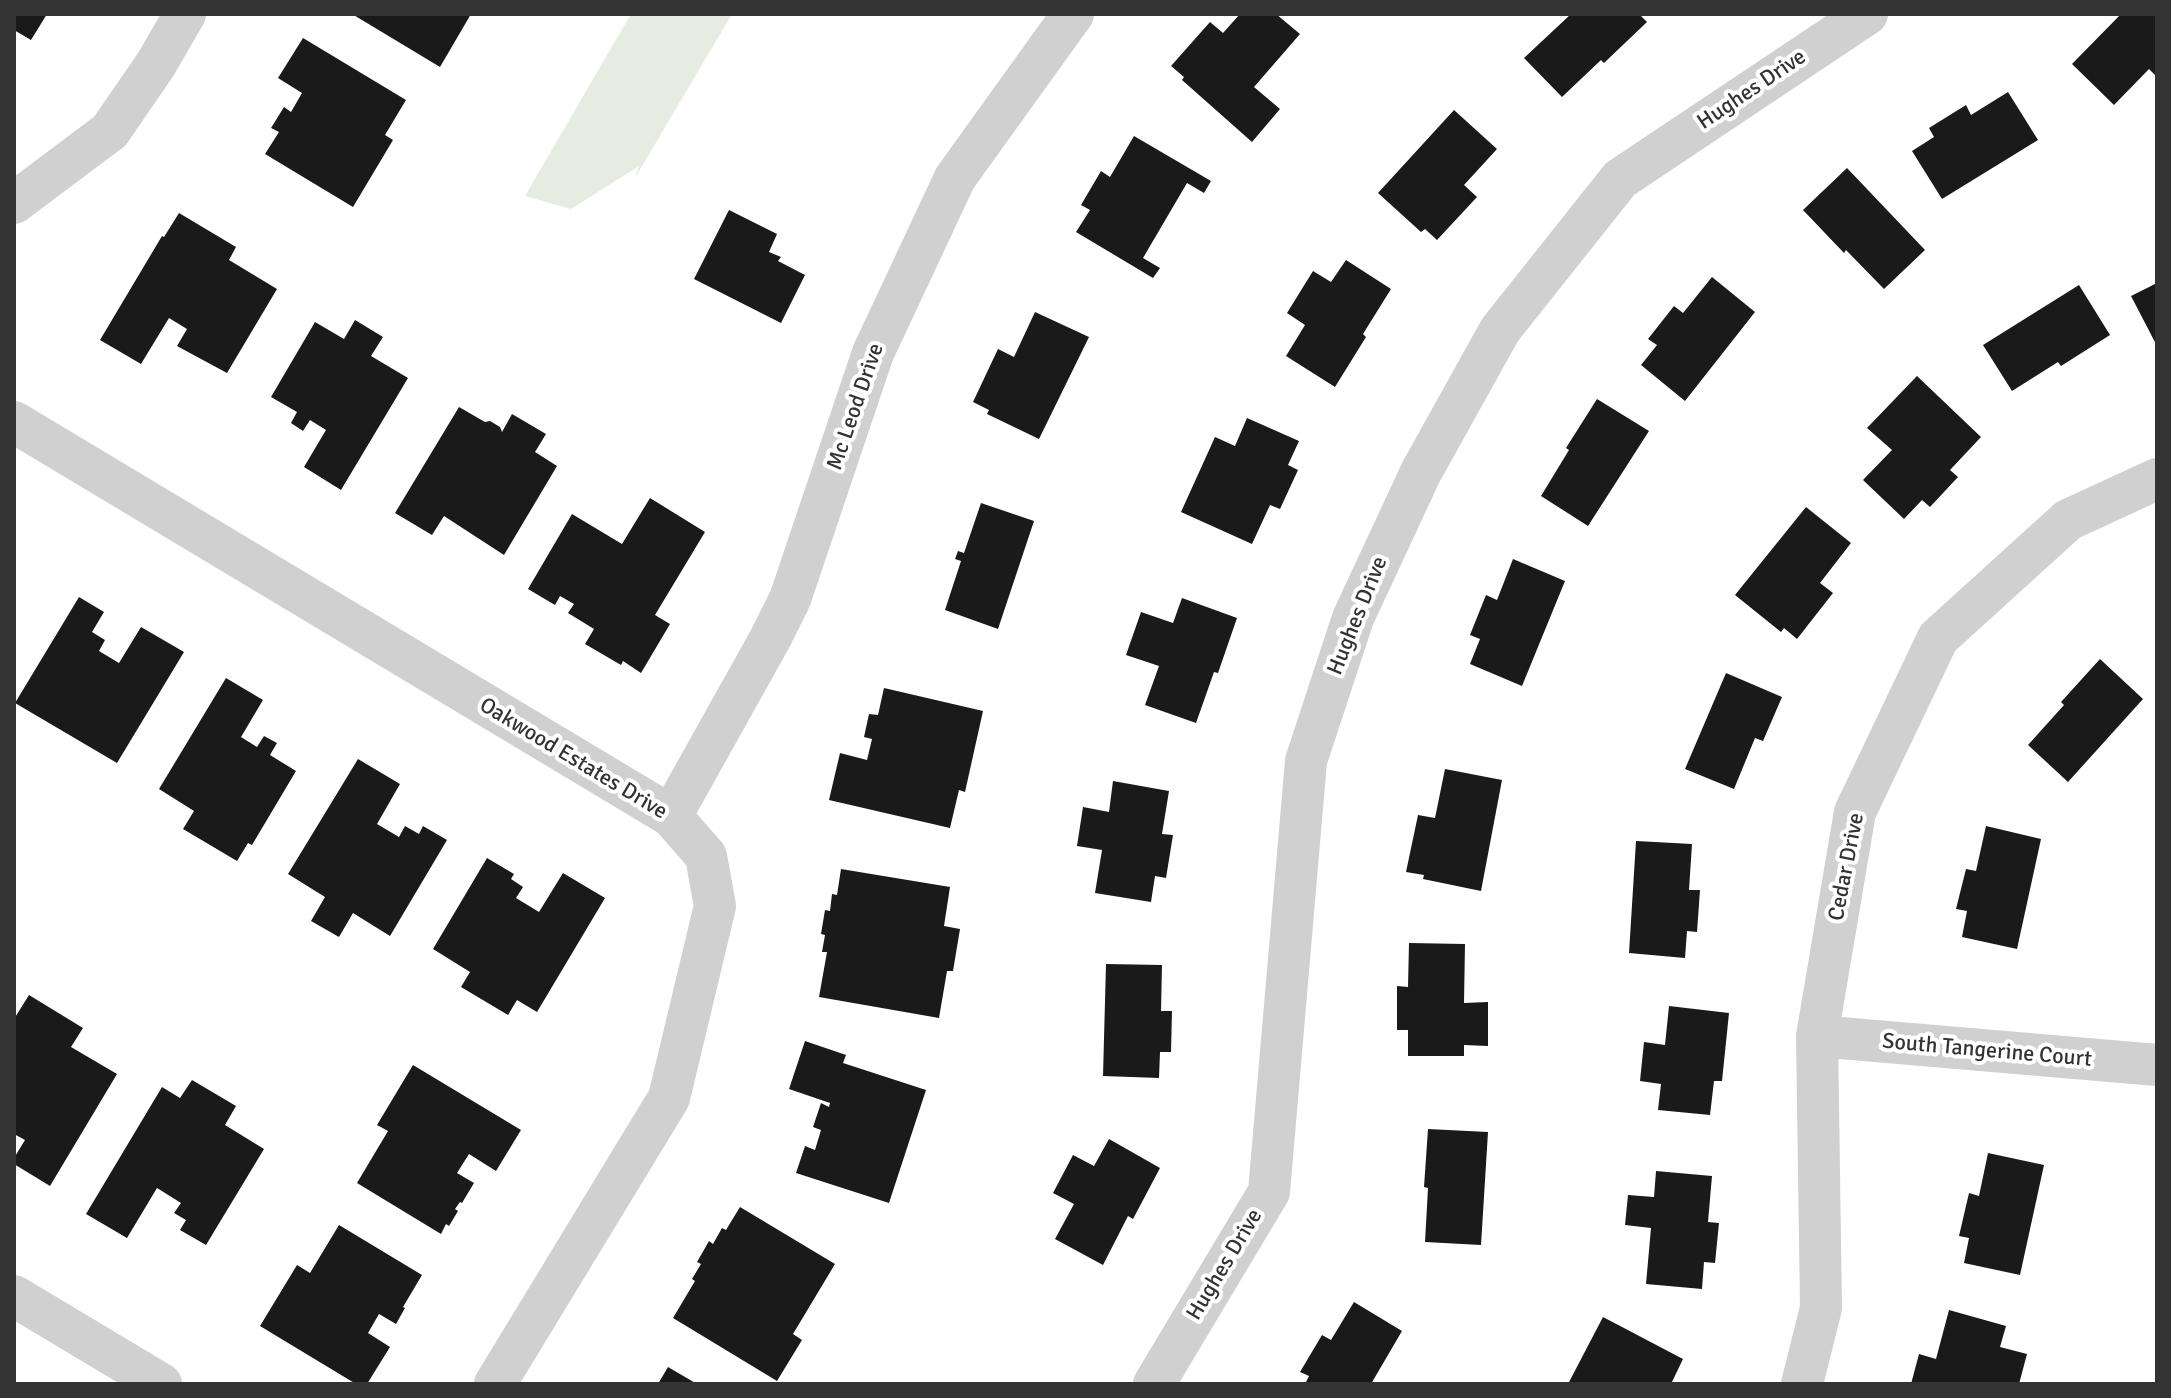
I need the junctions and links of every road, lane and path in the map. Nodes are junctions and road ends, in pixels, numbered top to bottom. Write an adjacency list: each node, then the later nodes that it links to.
1 (185, 14): 4 (street)
2 (1073, 14): 7 (street, Mc Leod Drive)
3 (1867, 14): 13 (street, Hughes Drive)
4 (14, 203)
5 (14, 422): 7 (street, Oakwood Estates Drive)
6 (2157, 479): 8 (street, Cedar Drive)
7 (671, 816): 12 (street, Oakwood Estates Drive)
8 (1817, 1036): 9 (street, South Tangerine Court); 14 (street, Cedar Drive)
9 (2157, 1065)
10 (14, 1296): 11 (street)
11 (161, 1384)
12 (495, 1384)
13 (1154, 1384)
14 (1802, 1384)

